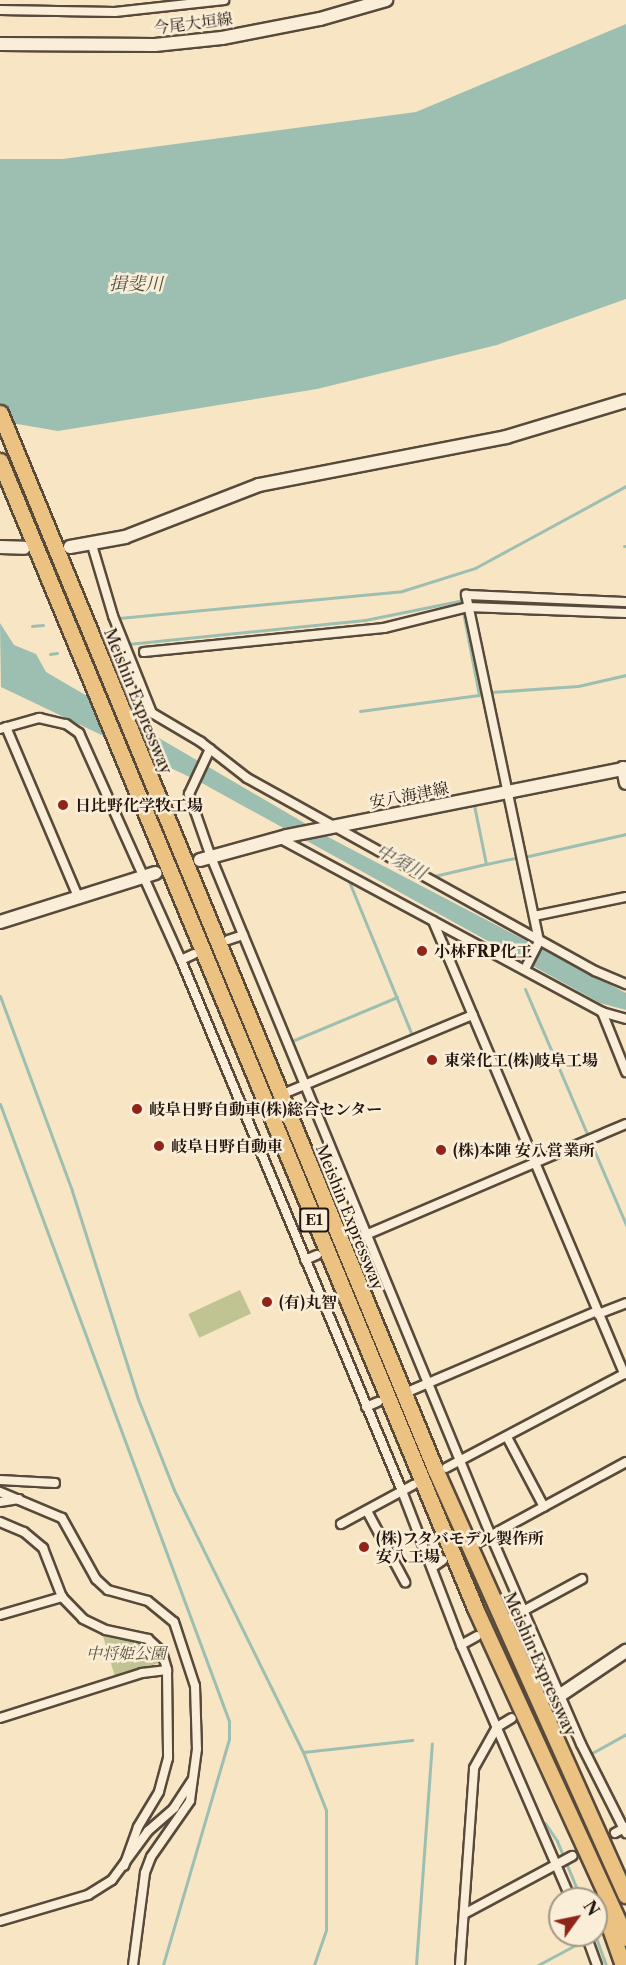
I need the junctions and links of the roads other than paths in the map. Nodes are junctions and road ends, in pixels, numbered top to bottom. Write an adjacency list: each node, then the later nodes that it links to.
1 (224, 0): 3 (street)
2 (386, 0): 4 (main road, 今尾大垣線)
3 (0, 10)
4 (0, 44)
5 (626, 400): 8 (main road)
6 (0, 413): 94 (highway, Meishin Expressway / E1)
7 (0, 461): 80 (highway, Meishin Expressway / E1)
8 (92, 545): 10 (main road); 17 (street)
9 (0, 547): 11 (main road)
10 (70, 547)
11 (24, 548)
12 (626, 602): 13 (street)
13 (468, 607): 14 (street); 15 (street); 20 (street)
14 (626, 613)
15 (144, 652)
16 (3, 728): 25 (street); 26 (street)
17 (208, 753): 21 (street); 23 (street)
18 (624, 768): 19 (main road); 20 (main road, 安八海津線)
19 (626, 783)
20 (507, 792): 21 (main road, 安八海津線); 28 (street)
21 (332, 827): 22 (main road, 安八海津線); 33 (street)
22 (282, 837): 23 (main road, 安八海津線); 29 (street)
23 (206, 858): 31 (street)
24 (155, 873): 25 (main road)
25 (142, 877): 26 (main road); 35 (street)
26 (78, 897): 30 (main road)
27 (626, 897): 28 (street)
28 (534, 916): 33 (street)
29 (433, 921): 38 (street); 39 (street)
30 (0, 922)
31 (243, 935): 32 (street); 42 (street)
32 (228, 940)
33 (539, 943): 36 (street); 37 (street)
34 (194, 954): 35 (street)
35 (181, 960): 45 (street)
36 (525, 969)
37 (626, 984)
38 (602, 1012): 40 (street); 41 (street)
39 (472, 1015): 42 (street); 47 (street)
40 (626, 1018)
41 (626, 1072)
42 (304, 1084): 43 (street); 48 (street)
43 (290, 1091)
44 (256, 1105): 45 (street)
45 (243, 1111): 51 (street)
46 (626, 1124): 47 (street)
47 (533, 1164): 48 (street); 53 (street)
48 (365, 1234): 49 (street); 54 (street)
49 (354, 1240)
50 (317, 1255): 51 (street)
51 (304, 1260): 57 (street)
52 (626, 1303): 53 (street)
53 (597, 1313): 54 (street); 58 (street)
54 (428, 1385): 55 (street); 59 (street)
55 (412, 1390)
56 (378, 1402): 57 (street)
57 (366, 1407): 65 (street)
58 (507, 1437): 59 (street); 69 (street)
59 (460, 1462): 61 (street); 73 (street)
60 (626, 1462): 69 (street)
61 (446, 1468)
62 (0, 1480): 63 (street)
63 (55, 1483)
64 (412, 1485): 65 (street)
65 (402, 1491): 70 (street); 76 (street)
66 (0, 1492): 67 (street)
67 (22, 1499): 68 (street); 93 (street)
68 (0, 1502)
69 (544, 1507): 73 (street)
70 (367, 1511): 72 (street); 78 (street)
71 (0, 1522): 79 (street)
72 (341, 1524)
73 (491, 1536): 74 (street); 81 (street)
74 (477, 1543)
75 (443, 1560): 76 (street)
76 (433, 1567): 85 (street)
77 (582, 1579): 81 (street)
78 (405, 1582)
79 (62, 1597): 82 (street); 87 (street)
80 (476, 1608): 105 (highway, Meishin Expressway / E1); 110 (highway)
81 (524, 1612): 83 (street); 88 (street)
82 (0, 1616)
83 (510, 1618)
84 (477, 1636): 85 (street)
85 (461, 1645): 92 (street)
86 (625, 1654): 88 (main road)
87 (167, 1670): 90 (street); 99 (street)
88 (558, 1694): 89 (street); 95 (street)
89 (546, 1699)
90 (0, 1718)
91 (512, 1718): 92 (street)
92 (497, 1727): 98 (street); 103 (street)
93 (194, 1776): 99 (street); 107 (street)
94 (575, 1786): 100 (highway); 102 (highway, Meishin Expressway / E1)
95 (625, 1829): 96 (street)
96 (615, 1833)
97 (572, 1856): 98 (street)
98 (555, 1864): 101 (street); 103 (street)
99 (124, 1866): 104 (street)
100 (626, 1880)
101 (566, 1887)
102 (626, 1895)
103 (464, 1914): 108 (street)
104 (0, 1921)
105 (626, 1938)
106 (590, 1947): 109 (street)
107 (133, 1965)
108 (460, 1965)
109 (597, 1965)
110 (623, 1965)

